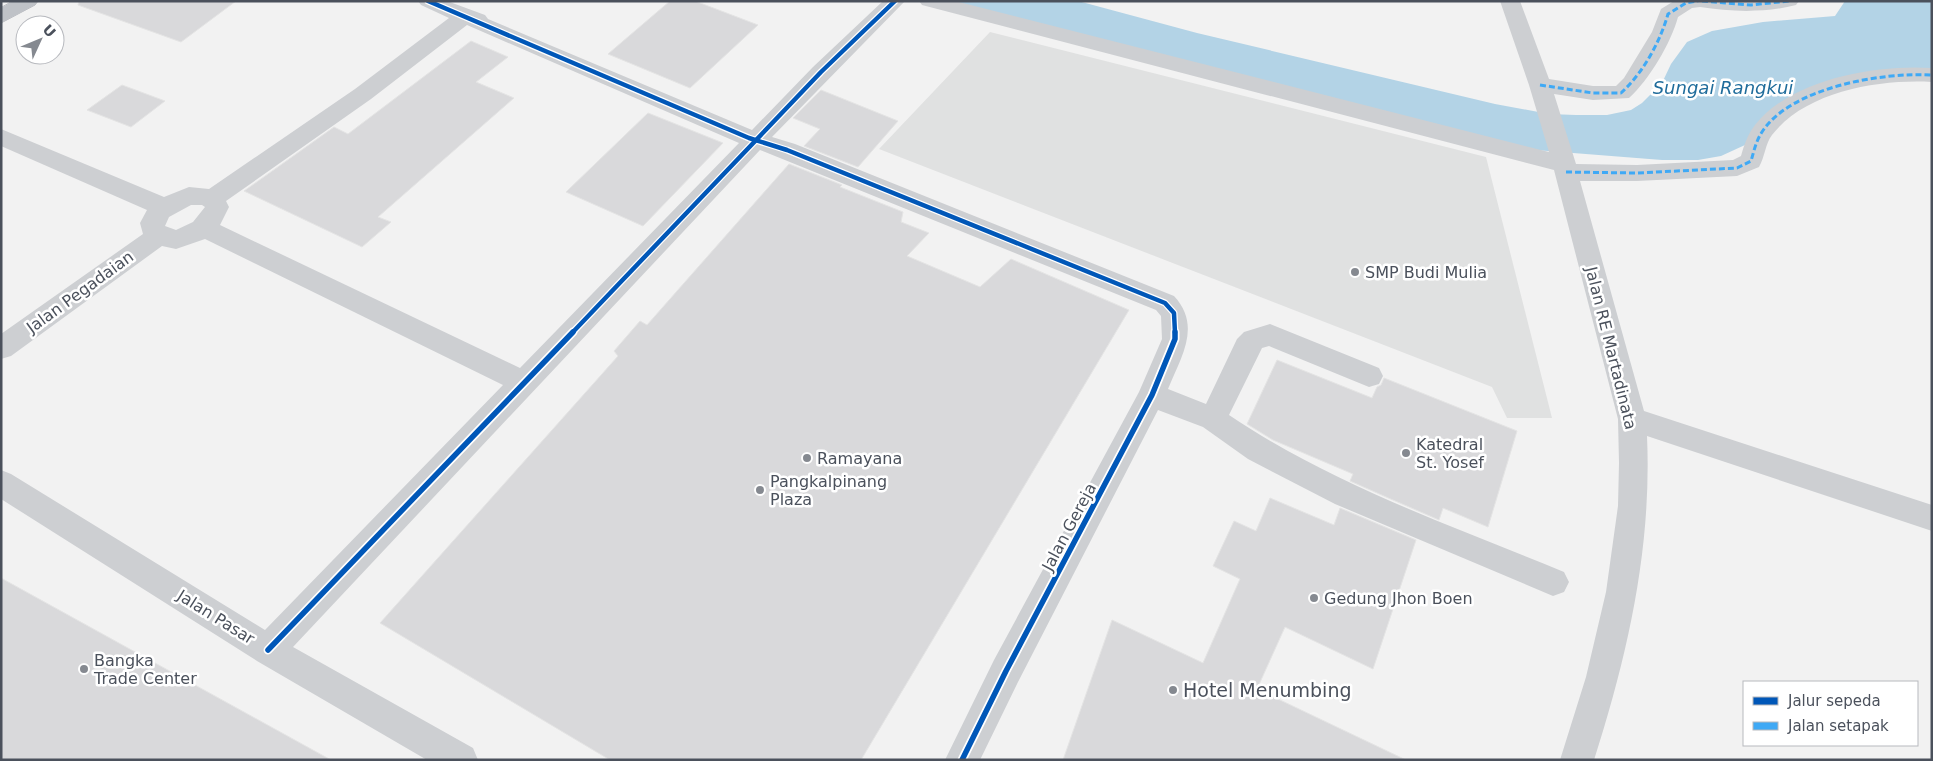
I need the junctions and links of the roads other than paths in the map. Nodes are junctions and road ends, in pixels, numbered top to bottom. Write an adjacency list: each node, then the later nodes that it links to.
1 (28, 1): 9 (highway)
2 (428, 1): 10 (street)
3 (895, 1): 14 (street)
4 (929, 1): 15 (street)
5 (1510, 1): 12 (street, Jalan RE Martadinata)
6 (1698, 1): 12 (street)
7 (1702, 1): 8 (street)
8 (1790, 1)
9 (1, 17)
10 (464, 17): 14 (street); 16 (street)
11 (1932, 75): 15 (street)
12 (1540, 85): 15 (street, Jalan RE Martadinata)
13 (1, 137): 17 (street)
14 (758, 140): 22 (street); 23 (street, Jalan Gereja)
15 (1564, 165): 25 (street, Jalan RE Martadinata)
16 (212, 199): 17 (street); 18 (street)
17 (164, 207): 19 (street)
18 (204, 228): 19 (street); 22 (street)
19 (159, 236): 20 (street, Jalan Pegadaian)
20 (1, 348)
21 (1369, 376): 24 (street)
22 (525, 383): 29 (street)
23 (1152, 395): 24 (street); 31 (street, Jalan Gereja)
24 (1214, 419): 28 (street)
25 (1632, 419): 27 (street); 32 (street, Jalan RE Martadinata)
26 (1, 482): 29 (street, Jalan Pasar)
27 (1932, 518)
28 (1554, 582)
29 (268, 650): 30 (street, Jalan Pasar)
30 (461, 760)
31 (962, 760)
32 (1577, 760)

